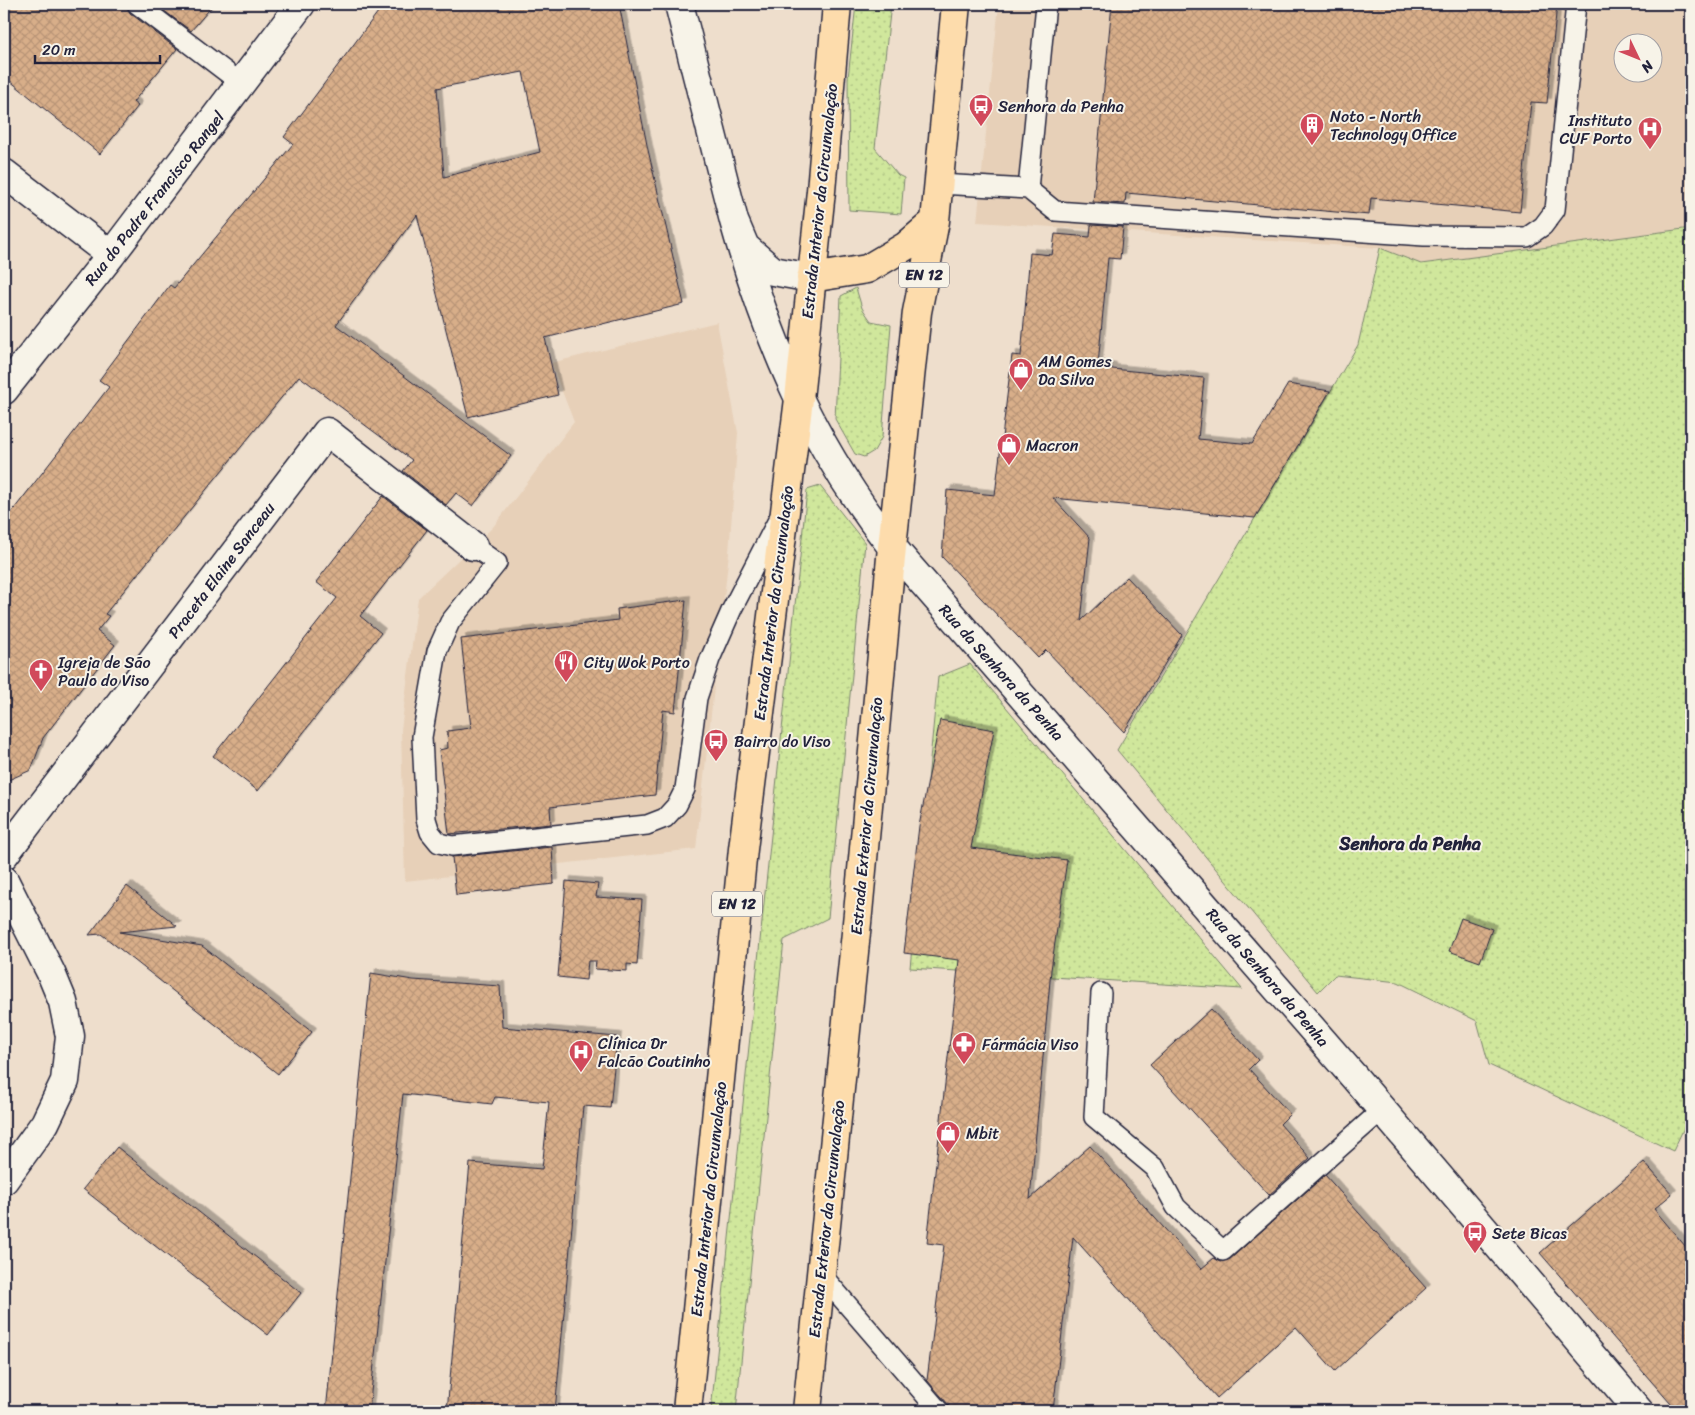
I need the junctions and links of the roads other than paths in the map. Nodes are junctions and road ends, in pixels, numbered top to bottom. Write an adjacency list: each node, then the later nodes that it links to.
1 (137, 4): 8 (lane)
2 (301, 4): 8 (street, Rua do Padre Francisco Rangel)
3 (679, 4): 13 (street)
4 (838, 4): 15 (main road, Estrada Interior da Circunvalação / EN 12)
5 (956, 4): 10 (main road, Estrada Exterior da Circunvalação / EN 12)
6 (1046, 4): 11 (lane)
7 (1576, 4): 11 (lane)
8 (242, 84): 14 (street, Rua do Padre Francisco Rangel)
9 (4, 174): 14 (street)
10 (939, 184): 11 (lane); 12 (main road, Estrada Exterior da Circunvalação / EN 12)
11 (1028, 189)
12 (935, 221): 15 (main road); 20 (main road, Estrada Exterior da Circunvalação / EN 12)
13 (734, 222): 15 (street); 17 (street, Rua da Senhora da Penha)
14 (111, 255): 16 (street, Rua do Padre Francisco Rangel)
15 (811, 278): 17 (main road, Estrada Interior da Circunvalação / EN 12)
16 (4, 390)
17 (799, 399): 18 (main road, Estrada Interior da Circunvalação / EN 12); 20 (street, Rua da Senhora da Penha)
18 (785, 506): 19 (lane); 27 (main road, Estrada Interior da Circunvalação / EN 12)
19 (473, 546): 21 (street, Praceta Elaine Sanceau)
20 (892, 547): 24 (street, Rua da Senhora da Penha); 26 (main road, Estrada Exterior da Circunvalação / EN 12)
21 (4, 855)
22 (4, 880): 25 (street)
23 (1101, 993): 24 (lane)
24 (1382, 1110): 30 (street, Rua da Senhora da Penha)
25 (4, 1180)
26 (820, 1274): 28 (main road, Estrada Exterior da Circunvalação / EN 12); 29 (lane)
27 (687, 1411)
28 (807, 1411)
29 (939, 1411)
30 (1640, 1411)

